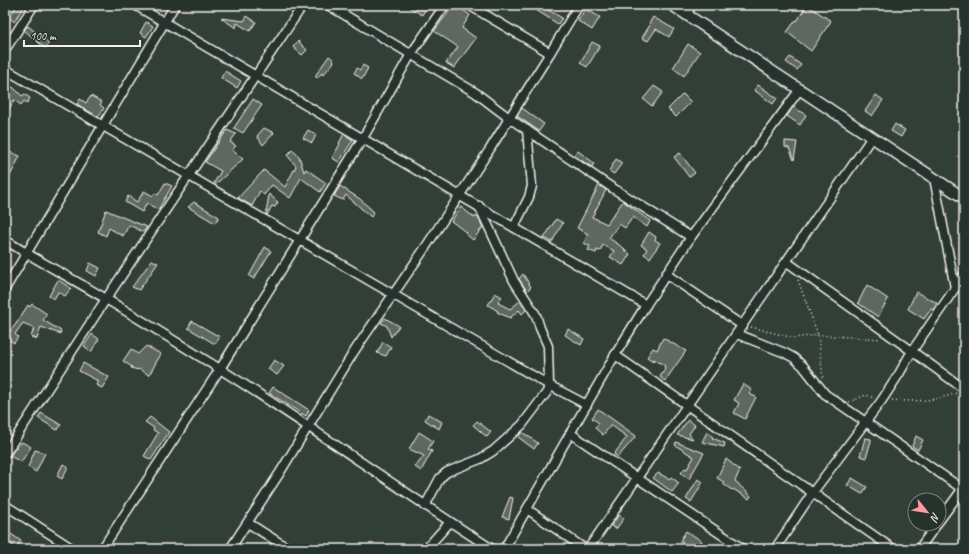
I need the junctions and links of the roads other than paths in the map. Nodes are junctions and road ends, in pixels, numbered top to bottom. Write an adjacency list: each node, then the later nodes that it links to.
1 (34, 5): 13 (street)
2 (135, 5): 12 (street)
3 (175, 5): 12 (street)
4 (303, 5): 17 (street)
5 (328, 5): 15 (street)
6 (445, 5): 15 (street)
7 (469, 5): 14 (street)
8 (579, 5): 14 (street)
9 (672, 5): 11 (main road)
10 (691, 5): 11 (street)
11 (687, 15): 18 (main road)
12 (165, 22): 17 (street); 20 (street)
13 (5, 50)
14 (550, 52): 19 (street)
15 (411, 54): 19 (street); 23 (street)
16 (5, 70): 20 (street)
17 (255, 75): 23 (street); 24 (street)
18 (800, 89): 22 (main road); 30 (street)
19 (509, 118): 21 (street); 26 (street)
20 (103, 126): 24 (street); 33 (street)
21 (527, 130): 29 (street); 30 (street)
22 (872, 137): 25 (main road); 34 (street)
23 (363, 138): 26 (street); 32 (street)
24 (189, 176): 32 (street); 40 (street)
25 (934, 178): 27 (main road); 37 (street)
26 (460, 195): 28 (street); 39 (street)
27 (964, 198)
28 (479, 206): 29 (street); 47 (street)
29 (514, 227): 41 (street)
30 (691, 236): 35 (street)
31 (5, 240): 33 (street)
32 (300, 241): 39 (street); 46 (street)
33 (27, 254): 38 (street); 40 (street)
34 (790, 264): 42 (street); 44 (street)
35 (666, 274): 41 (street); 42 (street)
36 (964, 275): 37 (street)
37 (955, 288): 44 (street)
38 (5, 289)
39 (393, 295): 47 (street); 52 (street)
40 (106, 299): 46 (street); 54 (street)
41 (646, 305): 45 (street)
42 (743, 326): 43 (street)
43 (737, 334): 49 (street); 51 (street)
44 (912, 351): 48 (street); 51 (street)
45 (615, 355): 49 (street); 50 (street)
46 (220, 369): 52 (street); 66 (street)
47 (549, 385): 50 (street); 59 (street)
48 (961, 391)
49 (686, 405): 55 (street); 57 (street)
50 (586, 406): 53 (street)
51 (865, 421): 56 (street); 57 (street)
52 (308, 425): 59 (street); 63 (street)
53 (570, 433): 55 (street); 60 (street)
54 (5, 454)
55 (636, 478): 72 (street); 73 (street)
56 (964, 489): 61 (street)
57 (813, 492): 74 (street); 75 (street)
58 (5, 505): 65 (street)
59 (426, 506): 62 (street)
60 (527, 509): 71 (street); 72 (street)
61 (947, 511)
62 (450, 522): 69 (street); 70 (street)
63 (248, 523): 67 (street); 68 (street)
64 (931, 532): 76 (street)
65 (73, 549)
66 (102, 549)
67 (230, 549)
68 (289, 549)
69 (426, 549)
70 (492, 549)
71 (504, 549)
72 (586, 549)
73 (743, 549)
74 (775, 549)
75 (894, 549)
76 (919, 549)

